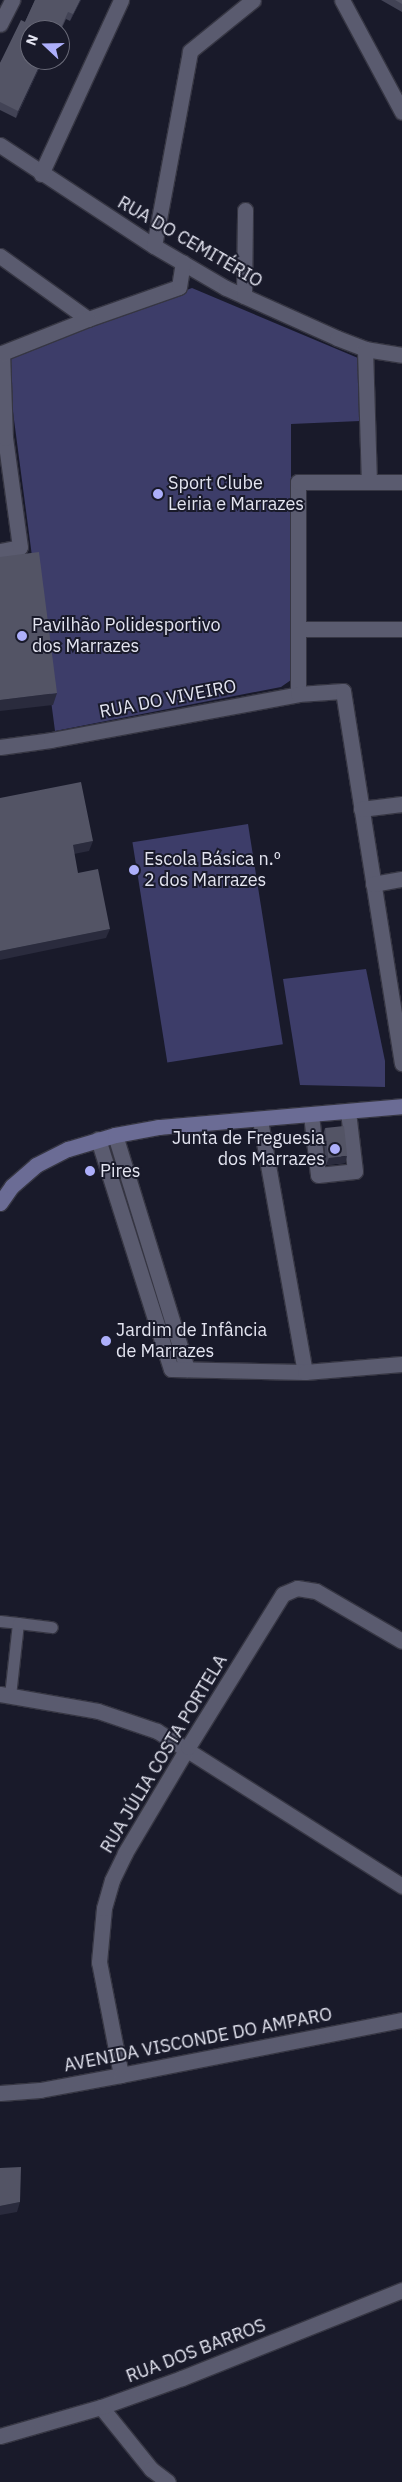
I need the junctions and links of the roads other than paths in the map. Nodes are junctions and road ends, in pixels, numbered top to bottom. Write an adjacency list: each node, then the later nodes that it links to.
1 (12, 0): 5 (street)
2 (121, 0): 8 (street)
3 (253, 0): 10 (street)
4 (342, 0): 6 (street)
5 (0, 24)
6 (402, 112)
7 (0, 145): 8 (street, RUA DO CEMITÉRIO)
8 (41, 174): 10 (street, RUA DO CEMITÉRIO)
9 (245, 210): 13 (street)
10 (154, 246): 12 (street, RUA DO CEMITÉRIO)
11 (0, 256): 14 (street)
12 (183, 262): 13 (street, RUA DO CEMITÉRIO); 14 (street)
13 (244, 296): 15 (street, RUA DO CEMITÉRIO)
14 (88, 319): 19 (street)
15 (365, 349): 16 (street, RUA DO CEMITÉRIO); 17 (street)
16 (402, 355)
17 (368, 482): 18 (street); 20 (street)
18 (402, 482)
19 (0, 551)
20 (299, 629): 21 (street); 22 (street)
21 (402, 629)
22 (298, 694): 23 (street, RUA DO VIVEIRO); 25 (street, RUA DO VIVEIRO)
23 (0, 747)
24 (402, 804): 25 (street)
25 (361, 809): 27 (street)
26 (402, 879): 27 (street)
27 (373, 884): 28 (street)
28 (402, 1063)
29 (402, 1106): 30 (main road)
30 (348, 1111): 31 (main road); 31 (street)
31 (311, 1115): 32 (main road)
32 (260, 1120): 33 (main road); 38 (street)
33 (115, 1135): 34 (main road); 37 (street)
34 (98, 1139): 35 (main road); 37 (street)
35 (0, 1202)
36 (402, 1364): 38 (street)
37 (187, 1369): 38 (street)
38 (305, 1372)
39 (0, 1622): 40 (lane)
40 (18, 1623): 41 (lane); 43 (lane)
41 (52, 1627)
42 (402, 1641): 44 (street, RUA JÚLIA COSTA PORTELA)
43 (5, 1695): 44 (street)
44 (188, 1747): 45 (street); 47 (street, RUA JÚLIA COSTA PORTELA)
45 (402, 1886)
46 (402, 2020): 47 (street, AVENIDA VISCONDE DO AMPARO)
47 (121, 2075): 48 (street, AVENIDA VISCONDE DO AMPARO)
48 (0, 2093)
49 (402, 2290): 50 (street, RUA DOS BARROS)
50 (101, 2407): 51 (street, RUA DOS BARROS); 52 (street)
51 (0, 2436)
52 (168, 2482)

